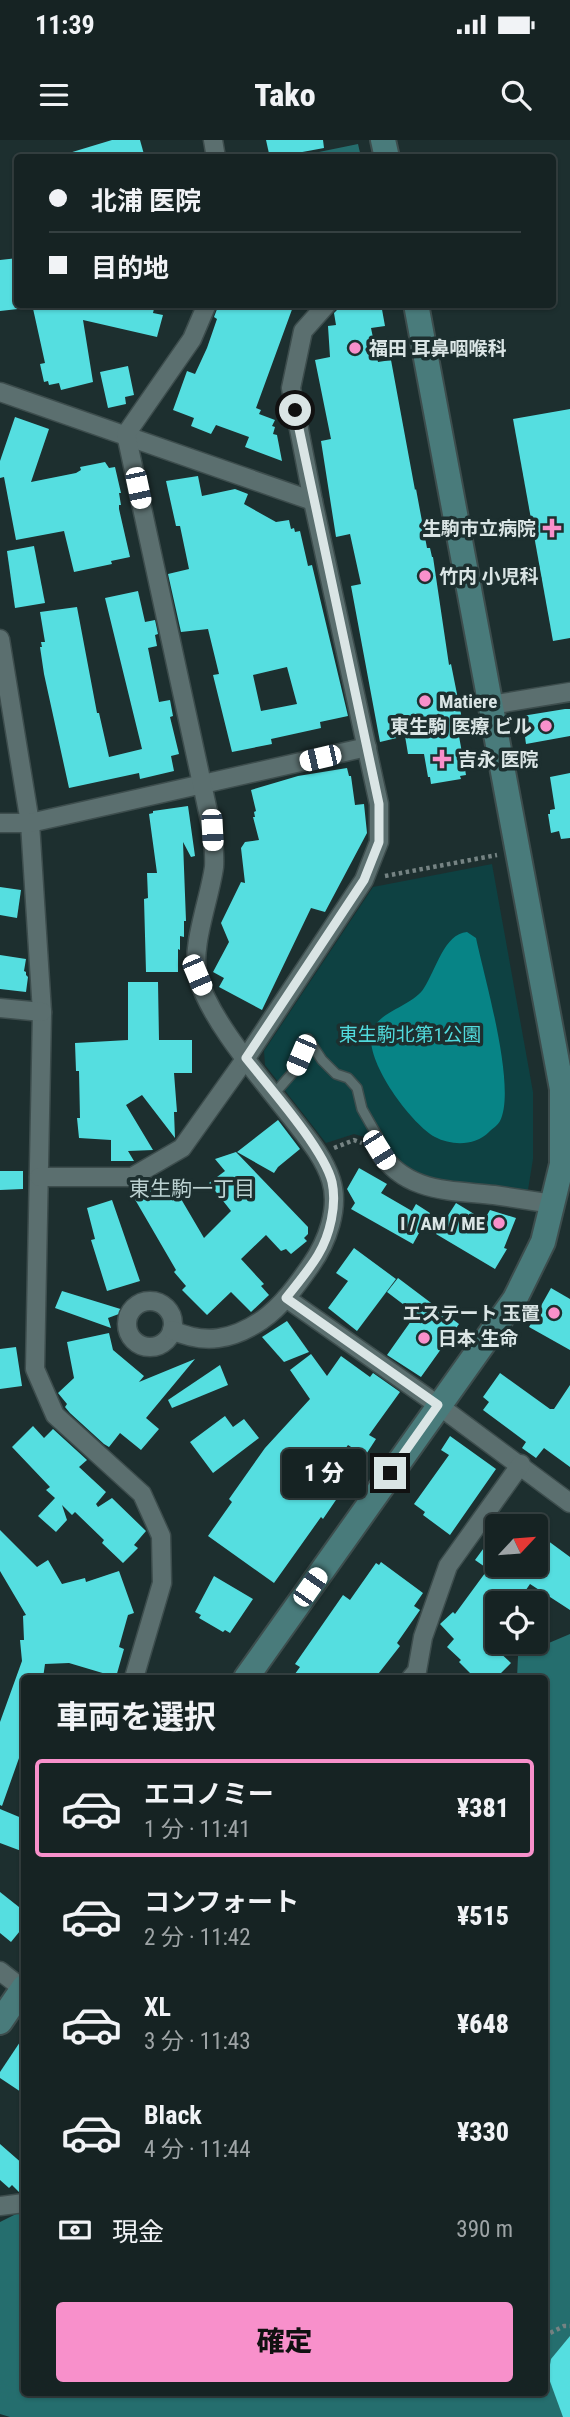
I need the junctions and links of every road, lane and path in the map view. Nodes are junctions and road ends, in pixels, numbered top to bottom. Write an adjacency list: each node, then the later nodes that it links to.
1 (204, 308): 5 (street)
2 (323, 308): 6 (street)
3 (417, 308): 9 (street)
4 (0, 392): 5 (street)
5 (126, 434): 6 (street); 11 (street)
6 (313, 501): 10 (street)
7 (0, 639): 12 (street)
8 (570, 692): 9 (street)
9 (491, 705): 14 (street)
10 (367, 747): 11 (street); 15 (street)
11 (202, 784): 12 (street); 18 (street)
12 (30, 822): 13 (street); 17 (street)
13 (0, 823)
14 (517, 852): 15 (path); 19 (street)
15 (364, 880): 18 (street)
16 (0, 1007): 17 (street)
17 (42, 1012): 23 (street)
18 (246, 1058): 20 (street); 23 (street)
19 (566, 1088): 24 (street)
20 (274, 1094): 21 (lane); 22 (street)
21 (379, 1150): 22 (path); 24 (street)
22 (320, 1153): 25 (street)
23 (39, 1177): 30 (street)
24 (553, 1204): 27 (street)
25 (286, 1298): 26 (street); 27 (street)
26 (172, 1329)
27 (438, 1405): 28 (street); 31 (street)
28 (521, 1464): 29 (street); 32 (street)
29 (570, 1503)
30 (135, 1675)
31 (248, 1675)
32 (414, 1675)
33 (0, 1970): 34 (street)
34 (21, 1986)
35 (21, 1992): 36 (street)
36 (0, 2022)
37 (21, 2203): 38 (street)
38 (0, 2206)
39 (570, 2326): 40 (path)
40 (548, 2334)

